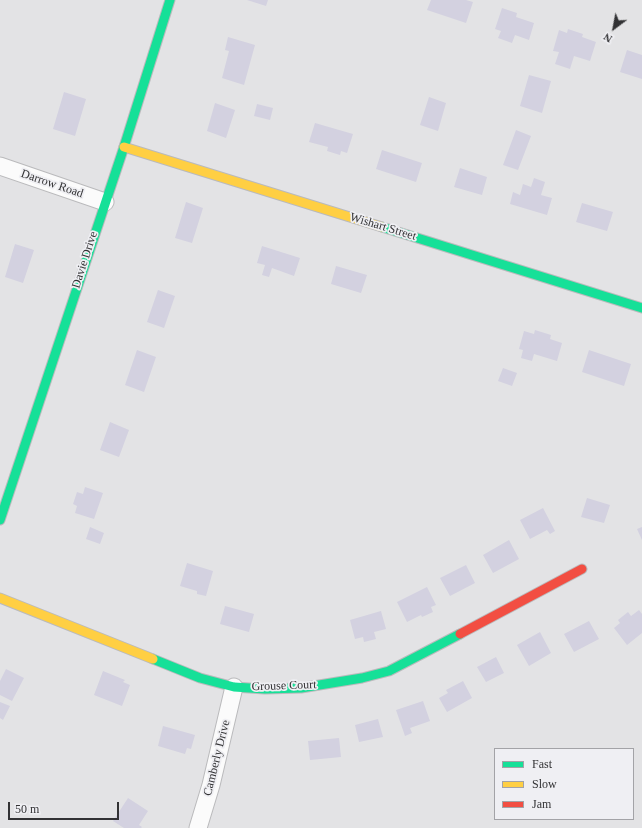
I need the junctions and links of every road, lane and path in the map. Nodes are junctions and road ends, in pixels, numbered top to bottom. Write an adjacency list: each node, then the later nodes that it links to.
1 (170, 0): 2 (street, Davie Drive)
2 (124, 147): 4 (street, Davie Drive); 5 (street, Wishart Street)
3 (0, 166): 4 (street, Darrow Road)
4 (104, 202): 6 (street, Davie Drive)
5 (642, 308)
6 (0, 520)
7 (582, 569): 9 (street, Grouse Court)
8 (0, 598): 9 (street, Grouse Court)
9 (234, 687): 10 (street, Camberly Drive)
10 (198, 828)

